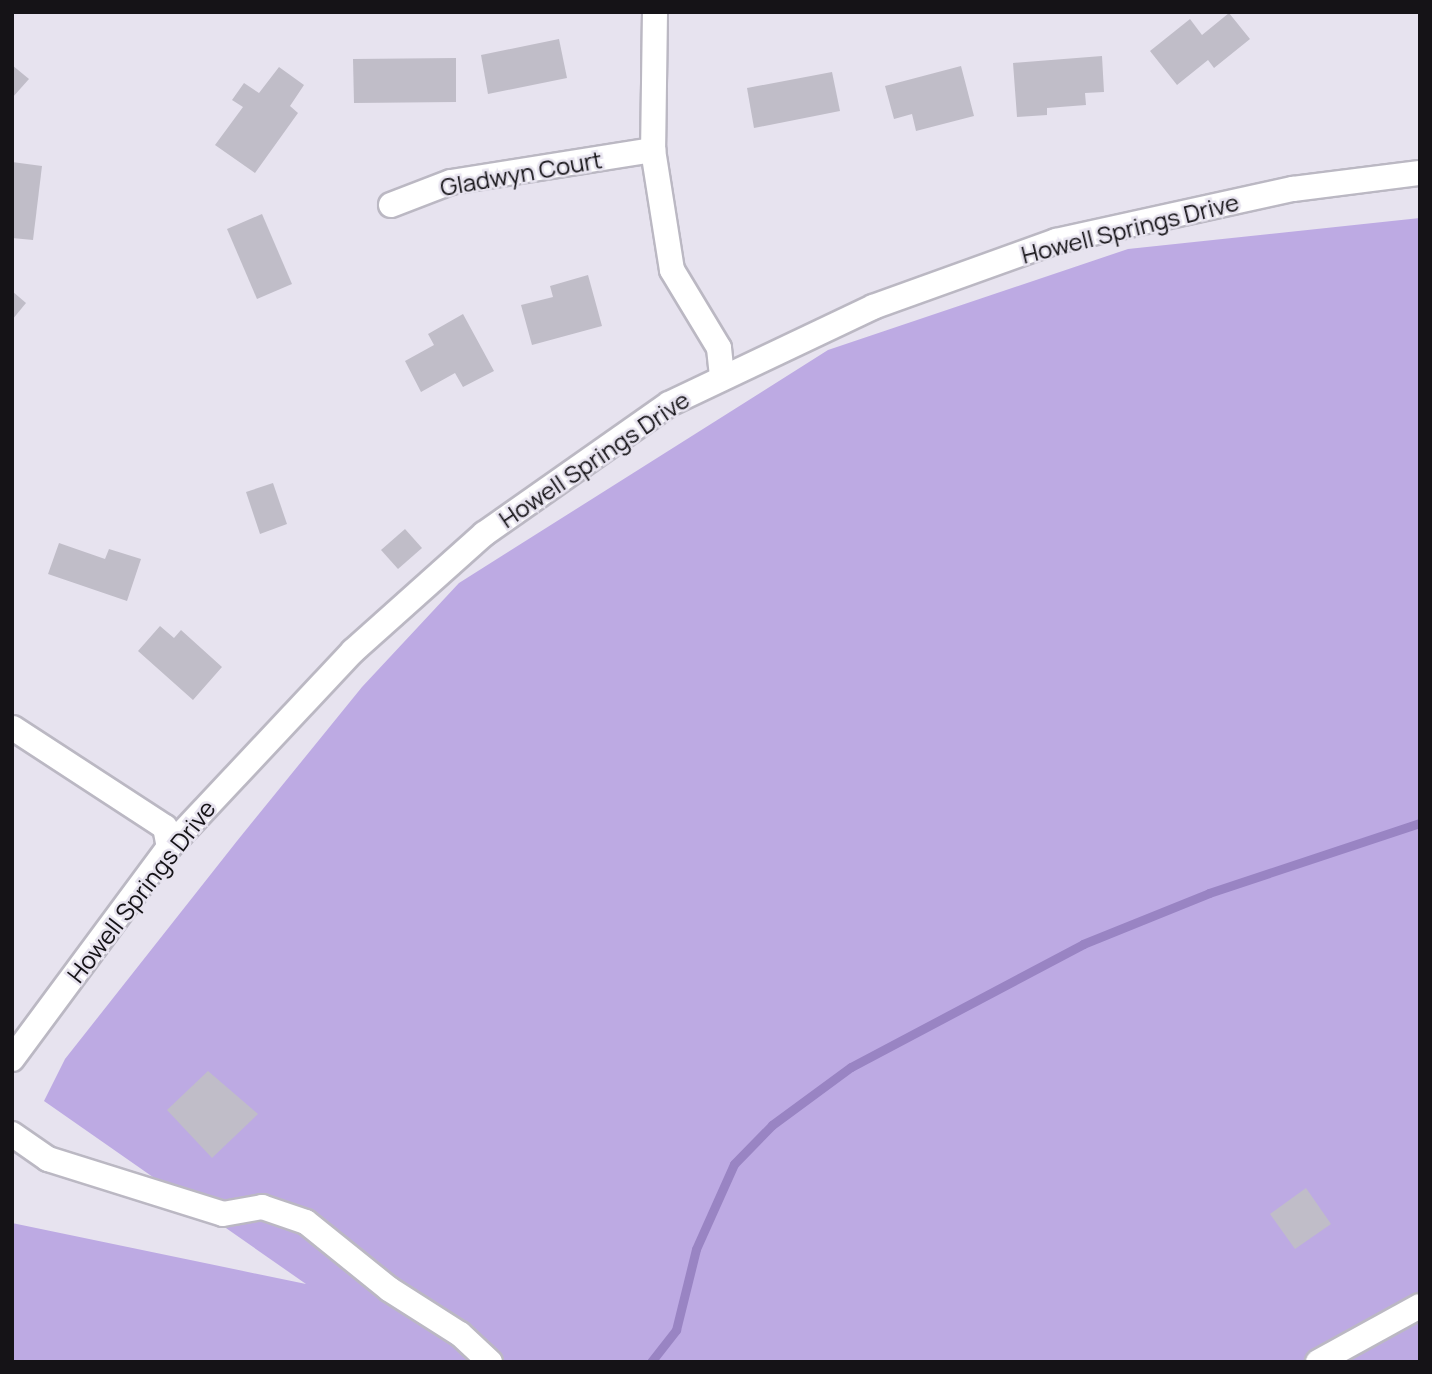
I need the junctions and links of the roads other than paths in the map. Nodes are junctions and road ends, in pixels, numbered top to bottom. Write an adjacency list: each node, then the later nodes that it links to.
1 (655, 12): 2 (street)
2 (653, 150): 4 (street, Gladwyn Court); 5 (street)
3 (1420, 173): 5 (street, Howell Springs Drive)
4 (391, 205)
5 (722, 376): 7 (street, Howell Springs Drive)
6 (13, 728): 7 (street)
7 (169, 847): 8 (street, Howell Springs Drive)
8 (12, 1059)
9 (12, 1134): 11 (street)
10 (1420, 1306): 12 (street)
11 (490, 1362)
12 (1318, 1362)

